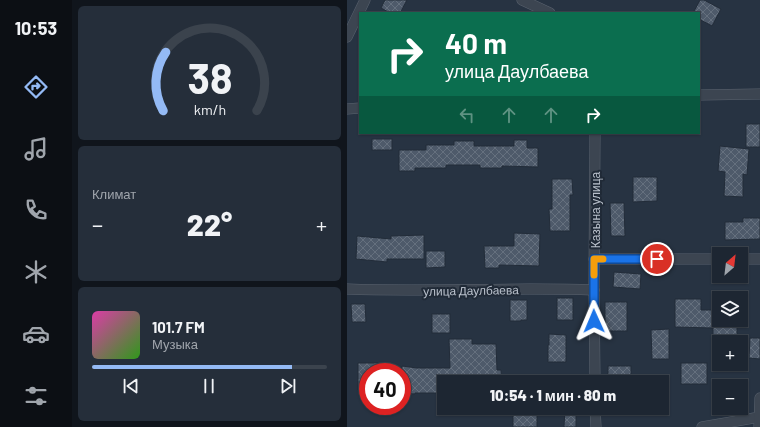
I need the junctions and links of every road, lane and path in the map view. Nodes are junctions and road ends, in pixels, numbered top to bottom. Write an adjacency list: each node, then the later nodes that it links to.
1 (365, 0): 3 (street)
2 (522, 0): 4 (street)
3 (359, 12)
4 (548, 12)
5 (359, 13): 6 (street)
6 (347, 38)
7 (760, 94): 8 (street)
8 (700, 95)
9 (359, 108): 10 (street)
10 (347, 109)
11 (595, 134): 13 (street, Казына улица)
12 (760, 258): 15 (street)
13 (594, 259): 14 (street); 17 (street, Казына улица)
14 (712, 259)
15 (748, 259)
16 (347, 289): 17 (street, улица Даулбаева)
17 (594, 290): 18 (street, Казына улица)
18 (595, 375)
19 (760, 398): 21 (street)
20 (595, 415): 22 (street)
21 (760, 417): 23 (street); 24 (street)
22 (596, 427)
23 (702, 427)
24 (759, 427)

